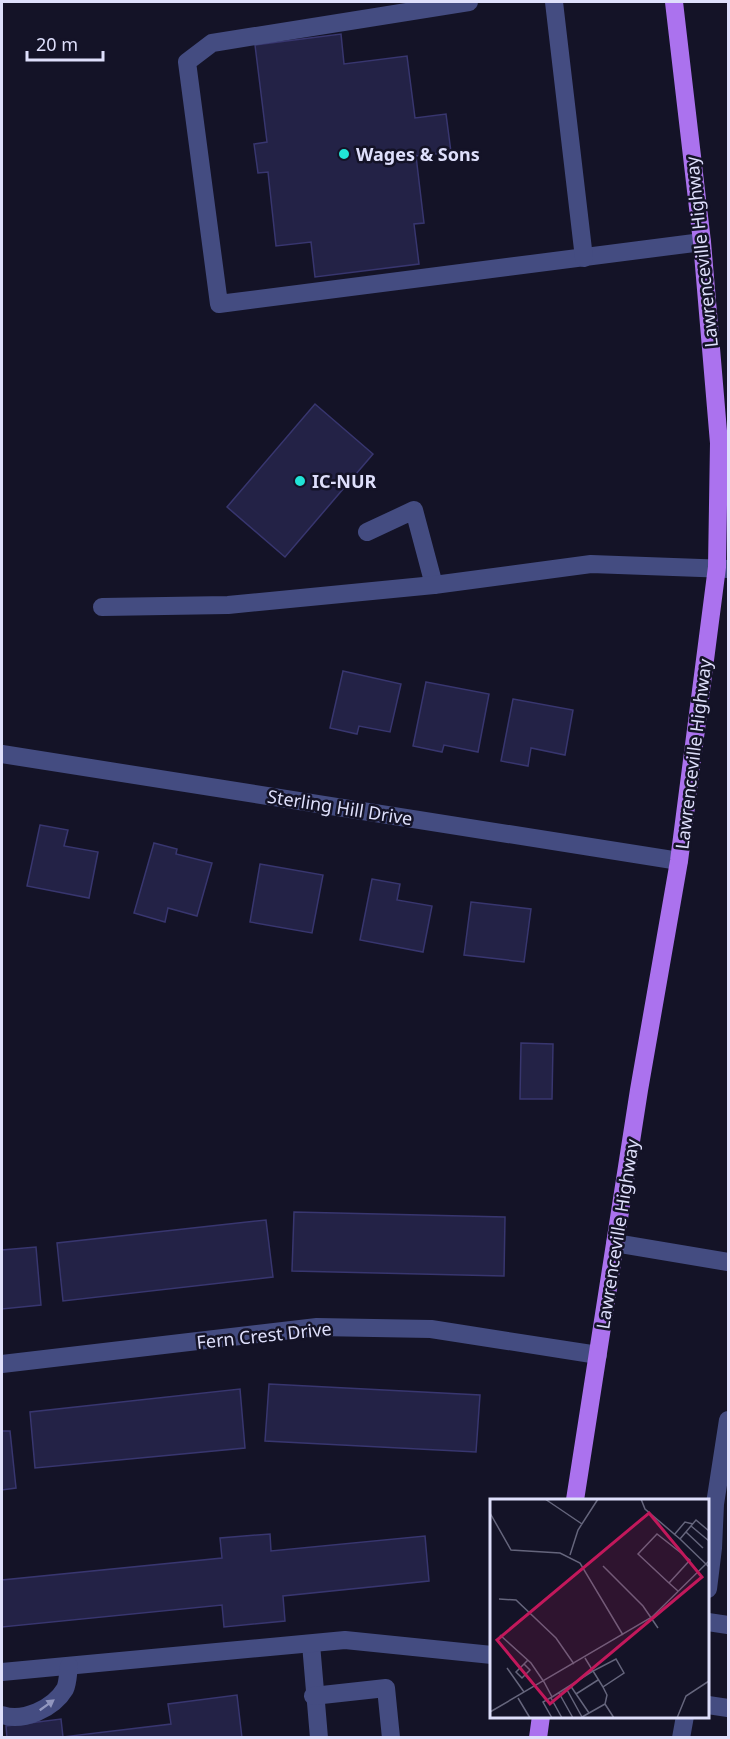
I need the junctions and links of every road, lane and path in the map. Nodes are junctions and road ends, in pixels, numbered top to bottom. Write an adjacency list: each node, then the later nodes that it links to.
1 (469, 2): 5 (street)
2 (554, 2): 5 (street)
3 (674, 2): 4 (main road, Lawrenceville Highway)
4 (702, 242): 5 (street); 7 (main road, Lawrenceville Highway)
5 (584, 258)
6 (367, 532): 8 (street)
7 (723, 568): 8 (street); 11 (main road, Lawrenceville Highway)
8 (434, 585): 9 (street)
9 (102, 607)
10 (2, 754): 11 (street, Sterling Hill Drive)
11 (679, 861): 12 (main road, Lawrenceville Highway)
12 (615, 1243): 13 (street); 14 (main road, Lawrenceville Highway)
13 (729, 1262)
14 (598, 1355): 15 (street, Fern Crest Drive); 17 (main road, Lawrenceville Highway)
15 (2, 1364)
16 (729, 1420): 18 (street)
17 (575, 1499)
18 (722, 1505): 19 (street)
19 (721, 1549): 20 (street)
20 (709, 1586)
21 (709, 1622): 22 (street)
22 (729, 1625)
23 (311, 1644): 24 (street); 25 (street); 27 (street)
24 (490, 1655)
25 (69, 1666): 26 (street); 30 (street, one-way to 25)
26 (2, 1672)
27 (313, 1696): 33 (street); 34 (street)
28 (709, 1705): 29 (street)
29 (729, 1708)
30 (2, 1715)
31 (541, 1718): 35 (main road)
32 (685, 1718): 36 (street)
33 (319, 1737)
34 (391, 1737)
35 (538, 1737)
36 (681, 1737)

